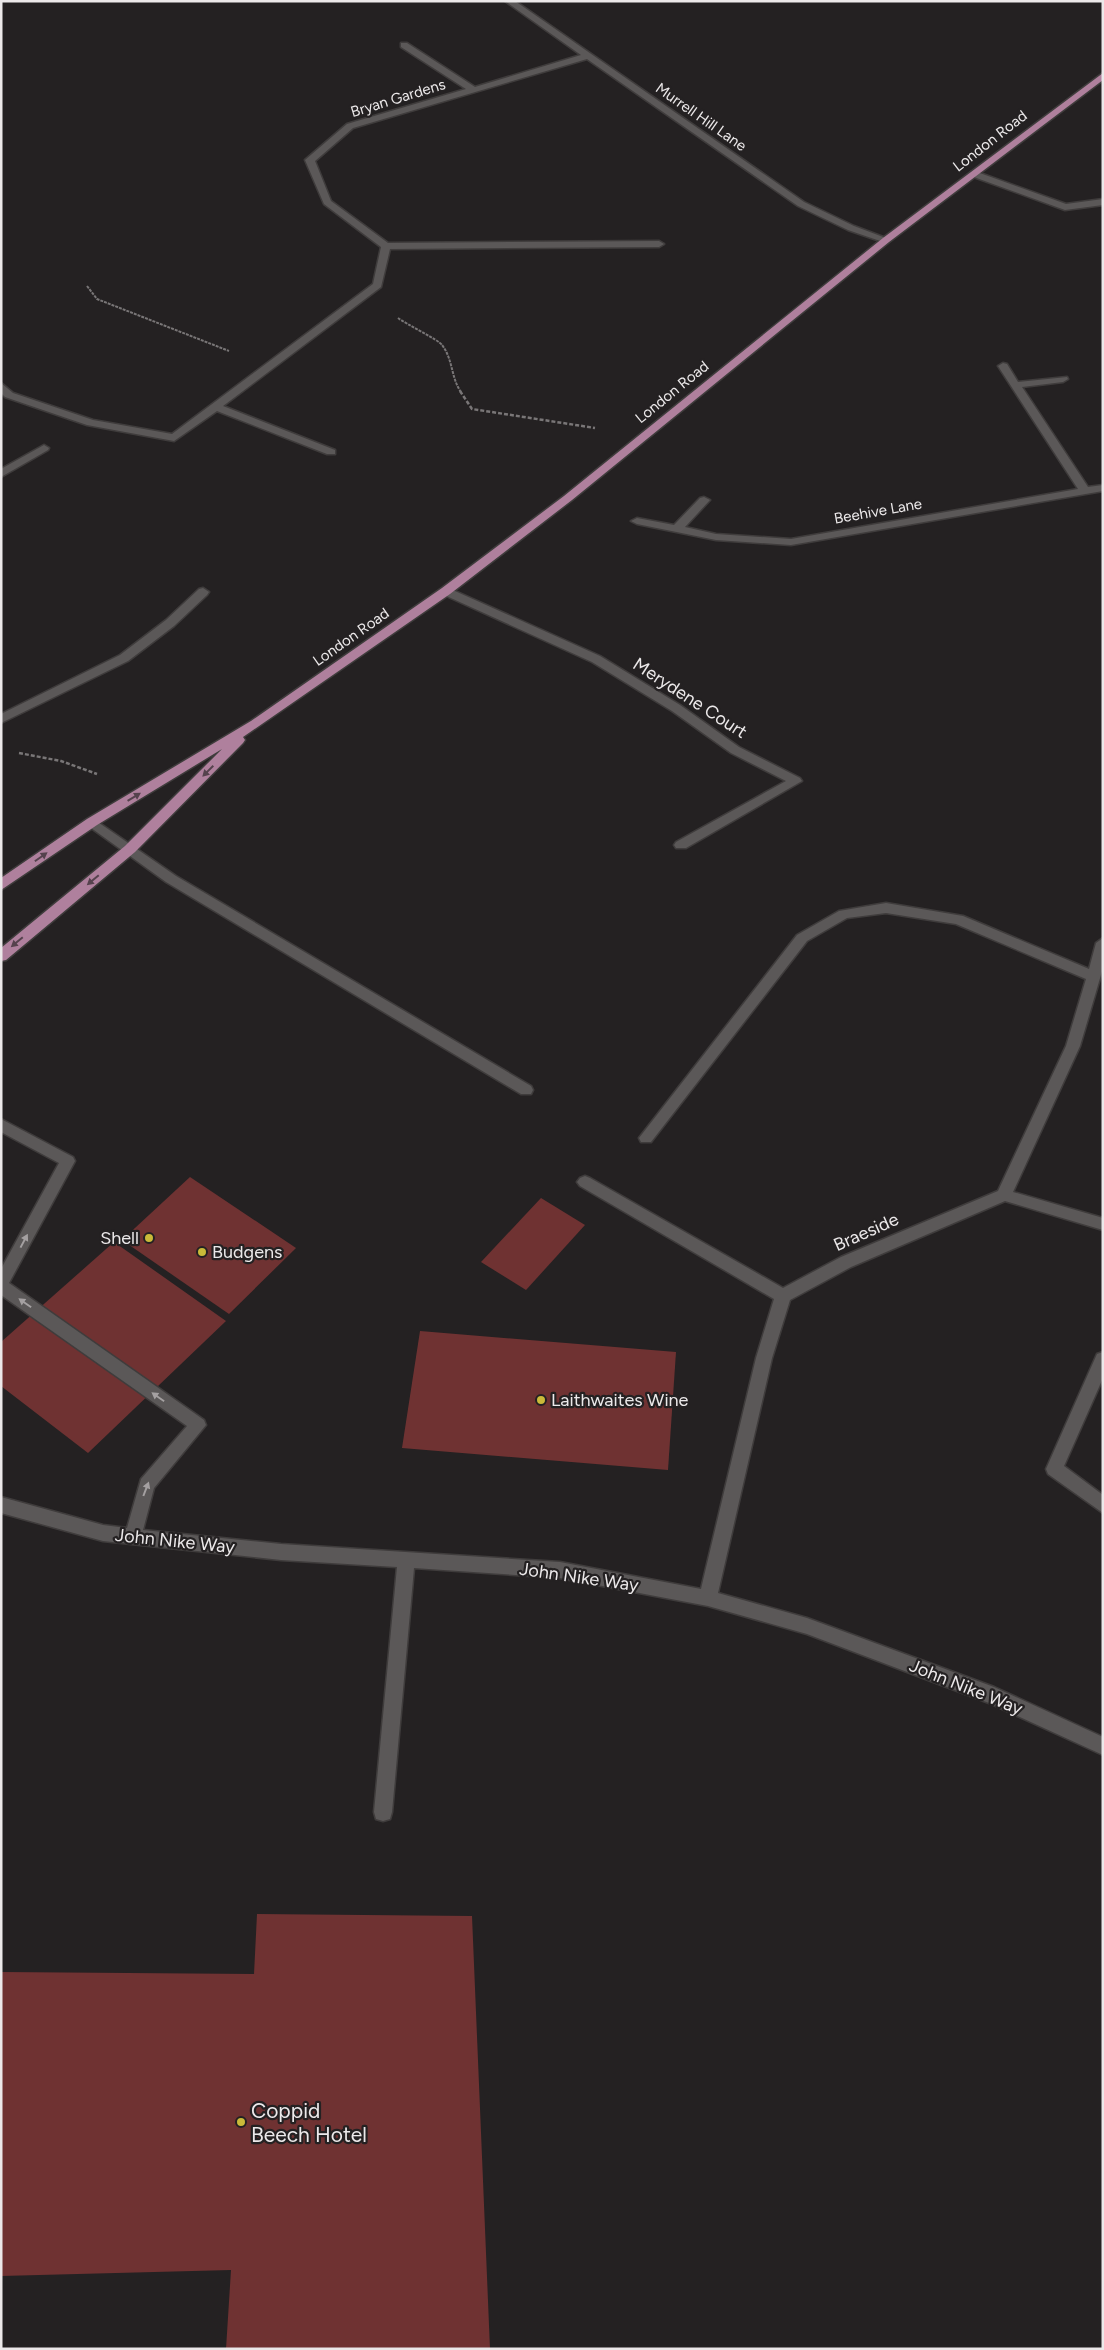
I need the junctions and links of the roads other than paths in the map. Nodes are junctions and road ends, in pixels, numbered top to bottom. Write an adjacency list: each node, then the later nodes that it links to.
1 (509, 1): 3 (street, Murrell Hill Lane)
2 (404, 45): 5 (street)
3 (588, 56): 5 (street, Bryan Gardens); 8 (street, Murrell Hill Lane)
4 (1103, 76): 6 (main road, London Road)
5 (474, 90): 10 (street, Bryan Gardens)
6 (974, 174): 7 (street); 8 (main road, London Road)
7 (1103, 202)
8 (886, 240): 24 (main road, London Road)
9 (659, 244): 10 (street)
10 (386, 246): 15 (street)
11 (1003, 366): 13 (street)
12 (1063, 380): 13 (street)
13 (1016, 385): 20 (street)
14 (1, 386): 15 (street)
15 (216, 407): 17 (street)
16 (44, 448): 18 (street)
17 (331, 452)
18 (1, 474)
19 (1103, 488): 20 (street, Beehive Lane)
20 (1084, 490): 23 (street, Beehive Lane)
21 (704, 500): 23 (street)
22 (637, 521): 23 (street, Beehive Lane)
23 (677, 529)
24 (446, 591): 27 (main road, London Road); 29 (street, Merydene Court)
25 (204, 592): 26 (street)
26 (1, 719)
27 (255, 724): 28 (main road, London Road, one-way to 27); 30 (main road, London Road, one-way to 30)
28 (92, 822): 30 (street); 31 (main road, London Road, one-way to 28)
29 (681, 845)
30 (130, 849): 33 (main road, London Road, one-way to 33); 35 (street)
31 (1, 885)
32 (1103, 943): 34 (street)
33 (1, 956)
34 (1092, 976): 37 (street); 39 (street)
35 (526, 1090)
36 (1, 1125): 41 (street, one-way to 36)
37 (646, 1138)
38 (585, 1182): 42 (street)
39 (1004, 1195): 40 (street); 42 (street, Braeside)
40 (1103, 1224)
41 (1, 1285): 46 (street, one-way to 41)
42 (783, 1296): 48 (street)
43 (1103, 1359): 45 (street)
44 (1, 1505): 46 (street, John Nike Way)
45 (1103, 1505)
46 (133, 1536): 47 (street, John Nike Way)
47 (406, 1560): 48 (street, John Nike Way); 50 (street)
48 (708, 1598): 49 (street, John Nike Way)
49 (1103, 1746)
50 (383, 1812)

